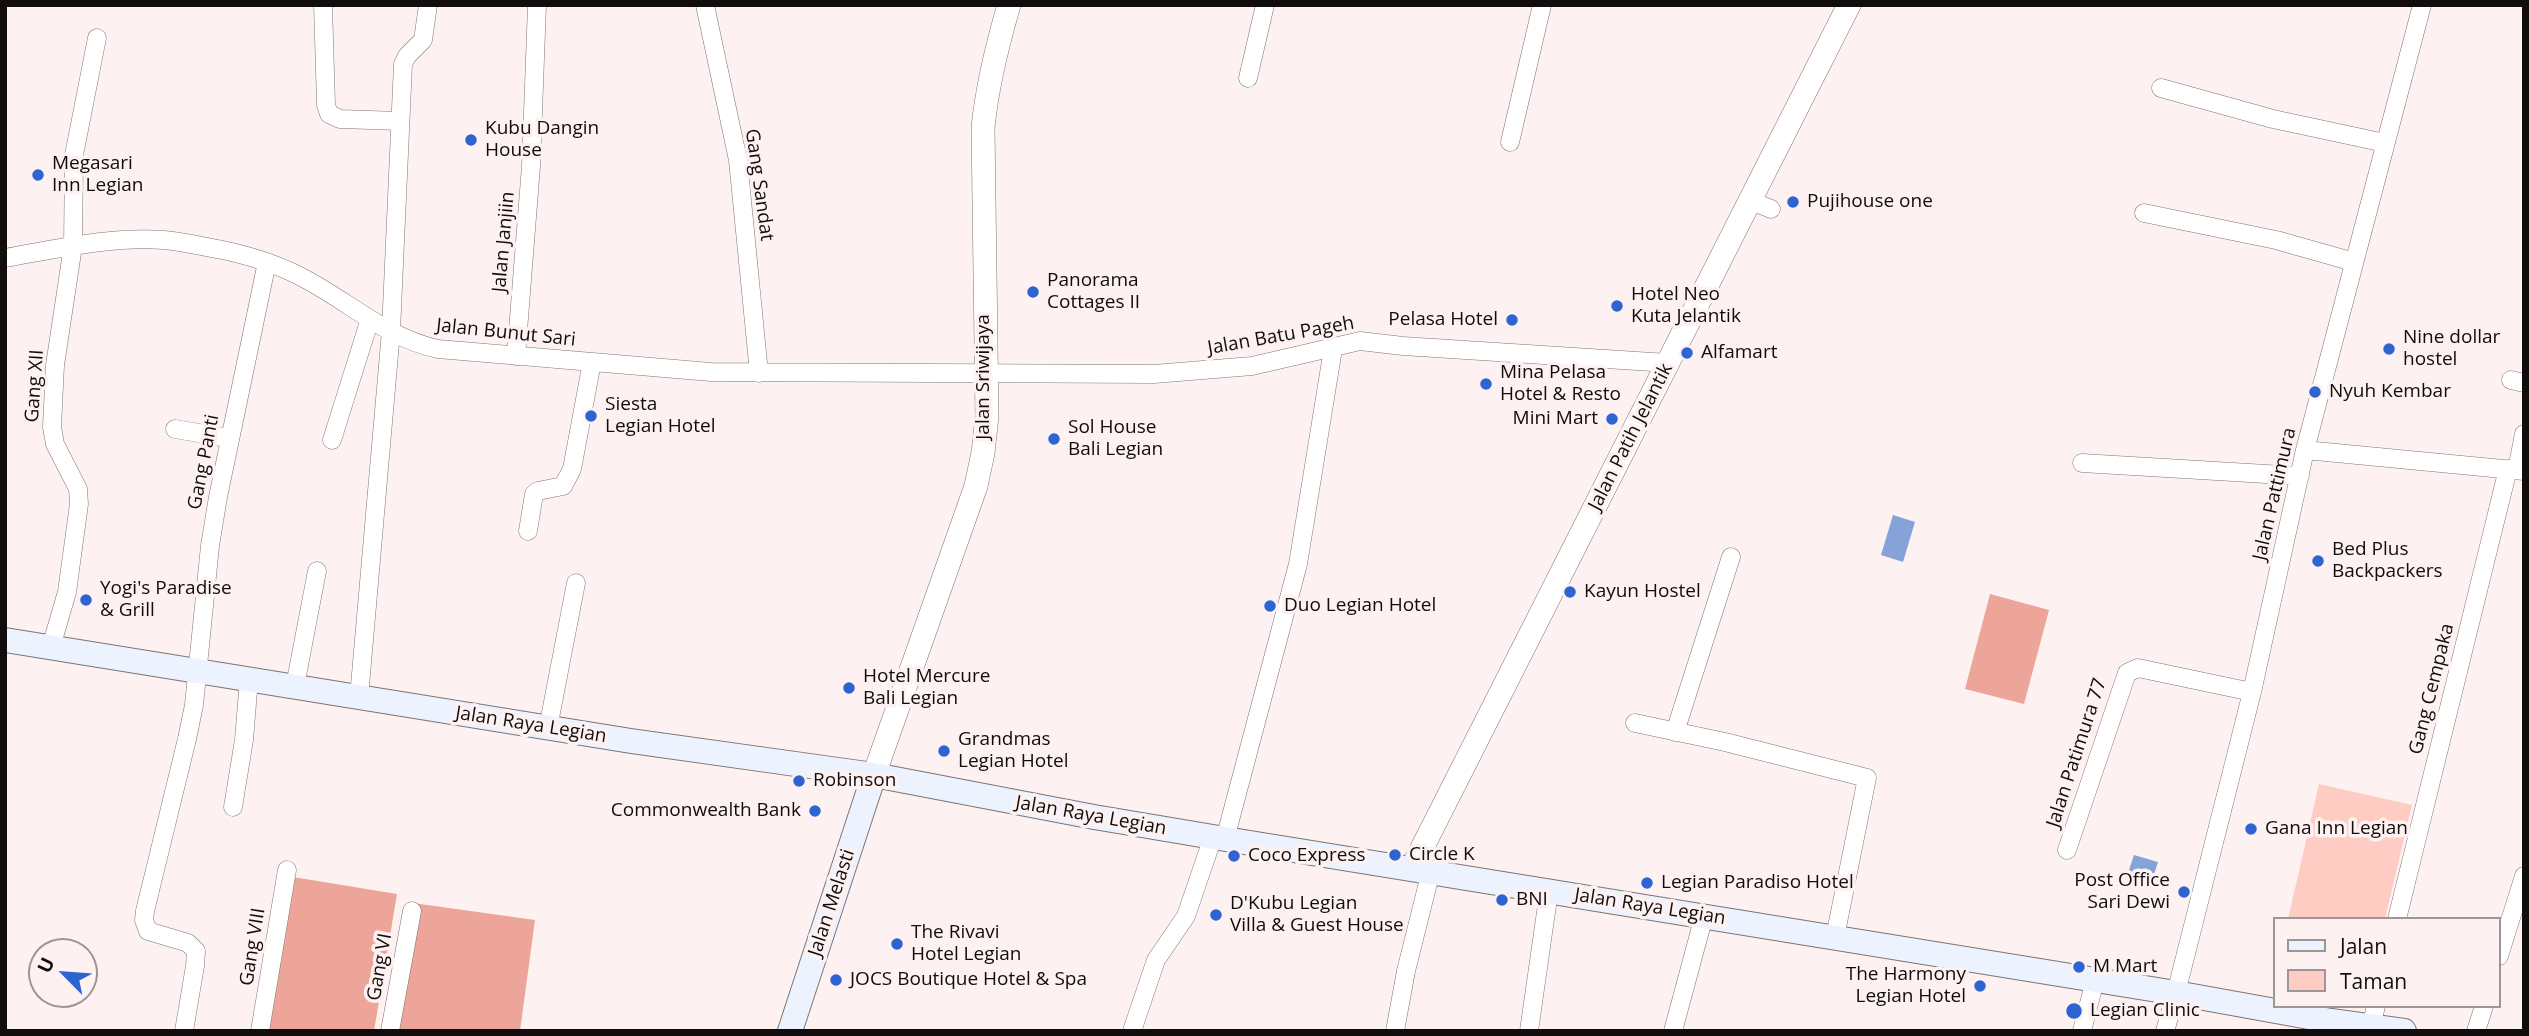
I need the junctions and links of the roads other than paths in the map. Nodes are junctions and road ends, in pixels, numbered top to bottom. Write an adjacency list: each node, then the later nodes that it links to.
1 (323, 5): 13 (street)
2 (428, 5): 13 (street)
3 (537, 5): 26 (street, Jalan Janjiin)
4 (705, 5): 29 (street, Gang Sandat)
5 (1009, 5): 30 (street, Jalan Sriwijaya)
6 (1265, 5): 11 (street)
7 (1542, 5): 14 (street)
8 (1849, 5): 16 (street, Jalan Patih Jelantik)
9 (2422, 5): 15 (street, Jalan Pattimura)
10 (97, 38): 19 (street, Gang XII)
11 (1248, 78)
12 (2161, 88): 15 (street)
13 (400, 121): 24 (street)
14 (1510, 142)
15 (2385, 143): 22 (street, Jalan Pattimura)
16 (1749, 200): 17 (street); 28 (street, Jalan Patih Jelantik)
17 (1771, 209)
18 (2144, 213): 22 (street)
19 (73, 247): 20 (street, Jalan Bunut Sari); 21 (street, Jalan Bunut Sari); 44 (street, Gang XII)
20 (5, 258)
21 (267, 262): 23 (street, Jalan Bunut Sari); 33 (street, Gang Panti)
22 (2354, 262): 35 (street, Jalan Pattimura)
23 (370, 319): 24 (street, Jalan Bunut Sari); 34 (street)
24 (391, 331): 26 (street, Jalan Bunut Sari); 49 (street)
25 (1333, 349): 28 (street, Jalan Batu Pageh); 30 (street, Jalan Batu Pageh); 55 (street)
26 (516, 355): 27 (street, Jalan Bunut Sari)
27 (592, 362): 29 (street, Jalan Bunut Sari); 39 (street)
28 (1668, 363): 58 (street, Jalan Patih Jelantik)
29 (759, 373): 30 (street, Jalan Bunut Sari)
30 (985, 373): 53 (street, Jalan Sriwijaya)
31 (175, 429): 33 (street)
32 (2524, 434): 37 (street, Gang Cempaka)
33 (229, 438): 45 (street, Gang Panti)
34 (332, 440)
35 (2305, 450): 37 (street); 38 (street, Jalan Pattimura)
36 (2082, 463): 38 (street)
37 (2516, 470): 63 (street, Gang Cempaka)
38 (2300, 476): 48 (street, Jalan Pattimura)
39 (528, 531)
40 (1731, 557): 52 (street)
41 (317, 570): 47 (street)
42 (576, 583): 51 (street)
43 (5, 640): 44 (main road, Jalan Raya Legian)
44 (51, 647): 45 (main road, Jalan Raya Legian)
45 (197, 671): 46 (main road, Jalan Raya Legian); 72 (street, Gang Panti)
46 (249, 679): 47 (main road, Jalan Raya Legian); 54 (street)
47 (295, 686): 49 (main road, Jalan Raya Legian)
48 (2252, 692): 56 (street, Jalan Patimura 77); 67 (street, Jalan Pattimura)
49 (359, 697): 51 (main road, Jalan Raya Legian)
50 (1635, 723): 52 (street)
51 (548, 728): 53 (main road, Jalan Raya Legian)
52 (1675, 732): 64 (street)
53 (874, 775): 55 (main road, Jalan Raya Legian); 75 (main road, Jalan Melasti)
54 (233, 807)
55 (1219, 838): 58 (main road, Jalan Raya Legian); 76 (street)
56 (2067, 850)
57 (287, 870): 73 (street, Gang VIII)
58 (1421, 870): 60 (main road, Jalan Raya Legian); 77 (street)
59 (2524, 876): 65 (street)
60 (1549, 891): 62 (main road, Jalan Raya Legian); 78 (street)
61 (412, 911): 74 (street, Gang VI)
62 (1704, 916): 64 (main road, Jalan Raya Legian); 79 (street)
63 (2398, 917)
64 (1835, 937): 66 (main road, Jalan Raya Legian)
65 (2501, 950)
66 (2095, 980): 67 (main road, Jalan Raya Legian); 80 (street)
67 (2176, 993): 68 (main road, Jalan Raya Legian); 81 (street, Jalan Pattimura)
68 (2274, 1004)
69 (2304, 1008): 71 (main road, Jalan Raya Legian)
70 (2483, 1008): 83 (street)
71 (2373, 1016): 82 (main road, Jalan Raya Legian)
72 (184, 1031)
73 (260, 1031)
74 (390, 1031)
75 (790, 1031)
76 (1132, 1031)
77 (1395, 1031)
78 (1529, 1031)
79 (1673, 1031)
80 (2082, 1031)
81 (2165, 1031)
82 (2404, 1031)
83 (2476, 1031)

